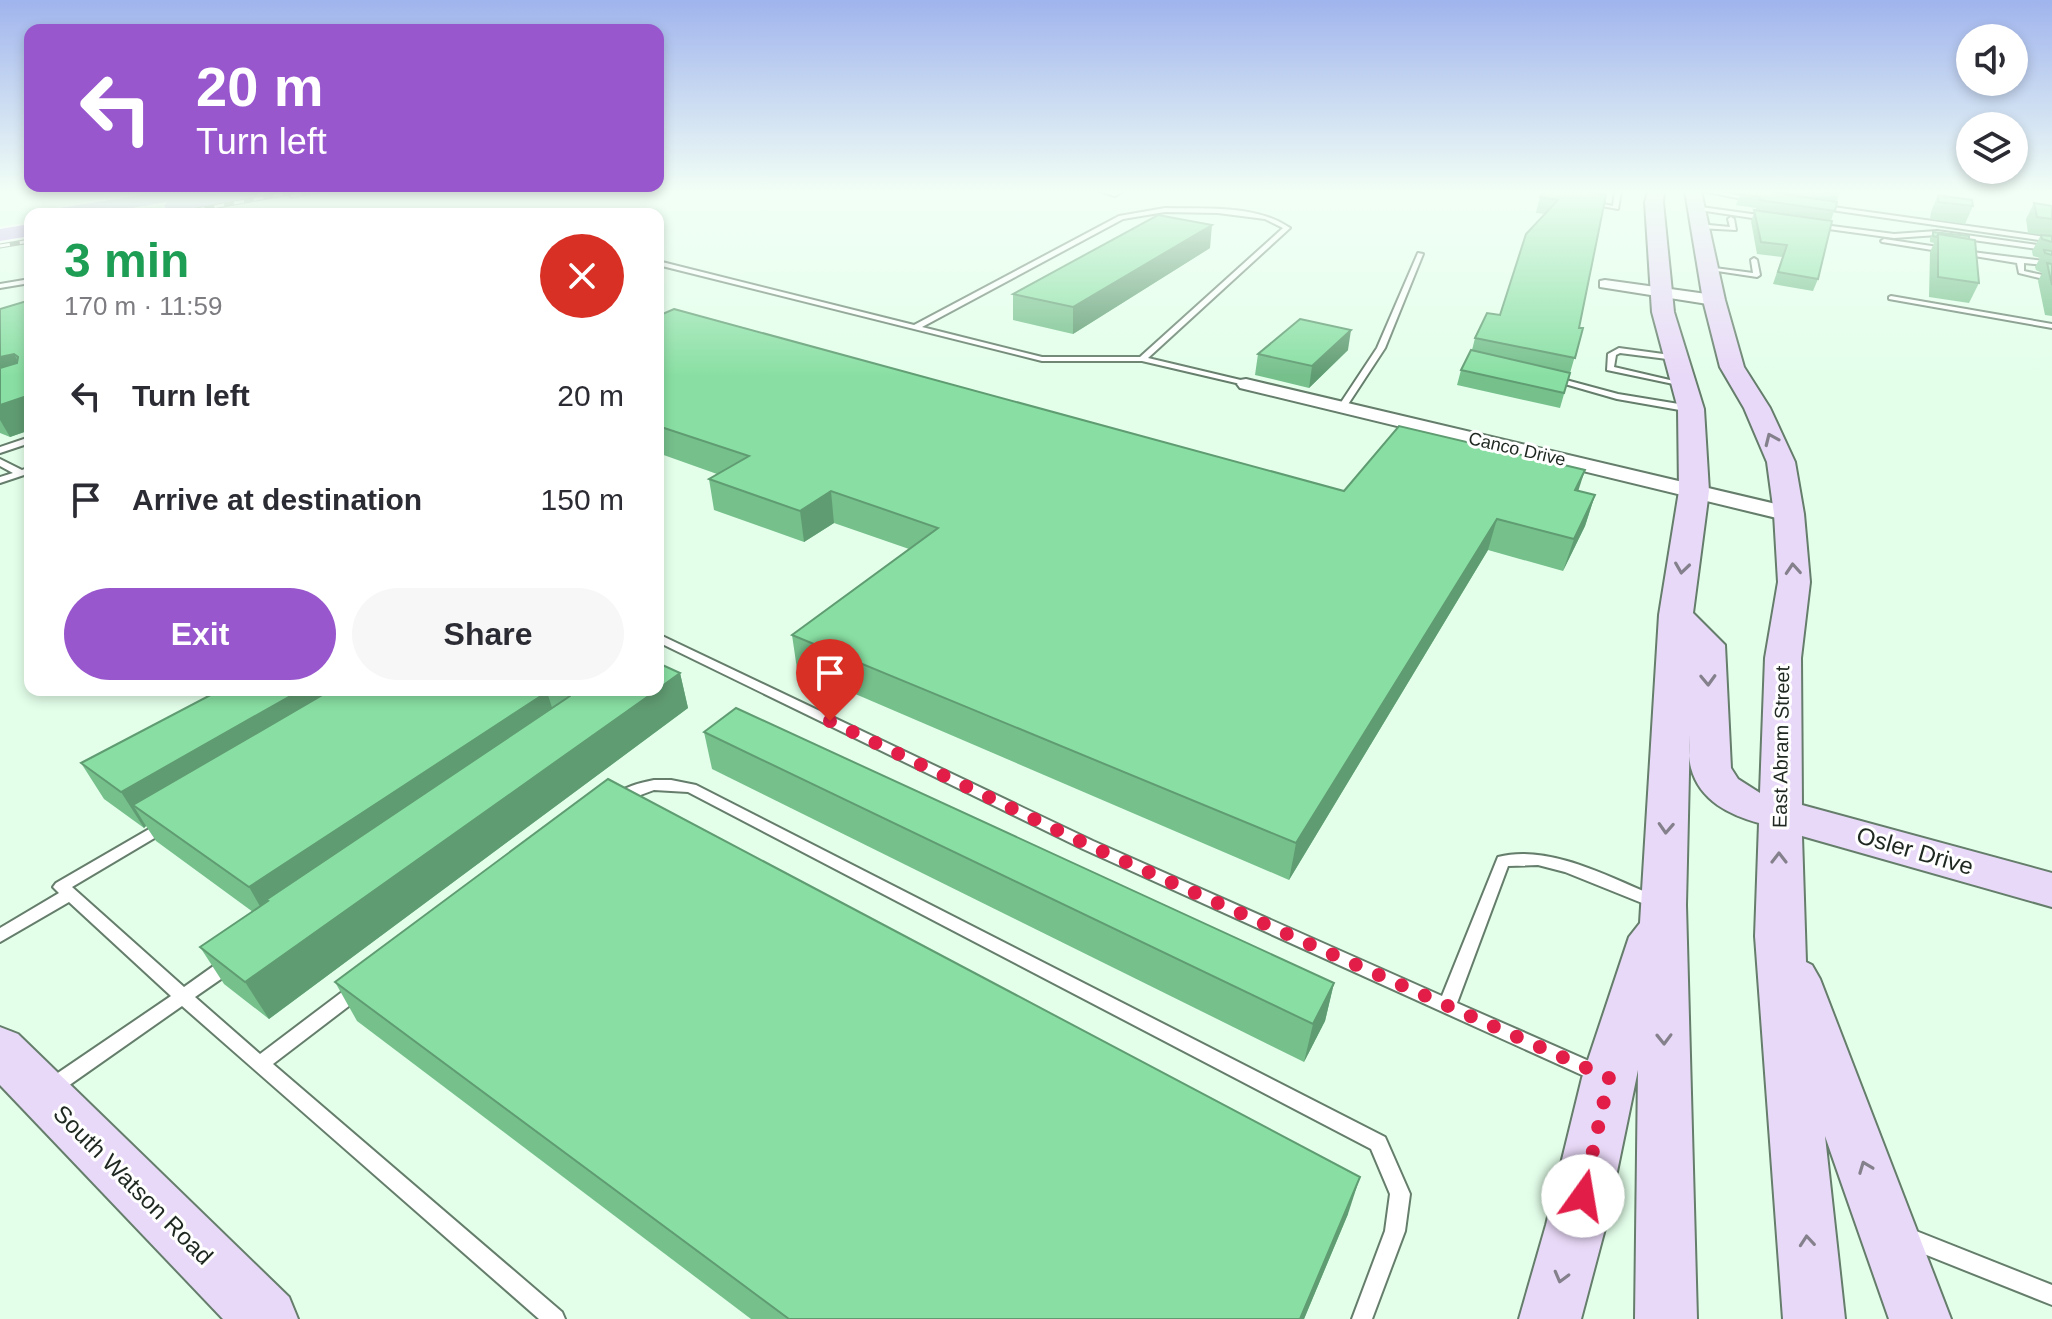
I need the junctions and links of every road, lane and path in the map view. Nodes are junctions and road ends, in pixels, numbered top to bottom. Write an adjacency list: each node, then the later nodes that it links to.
1 (1055, 253): 20 (lane)
2 (1260, 253): 22 (lane)
3 (1657, 253): 16 (main road)
4 (1704, 253): 11 (main road, East Abram Street)
5 (1966, 253): 8 (lane)
6 (1420, 254): 26 (lane)
7 (1754, 260): 11 (lane)
8 (2020, 261): 9 (lane); 12 (lane)
9 (2052, 264)
10 (664, 265): 20 (lane)
11 (1707, 269): 18 (main road, East Abram Street)
12 (2052, 279)
13 (24, 282): 15 (lane)
14 (1605, 284): 16 (street)
15 (0, 286)
16 (1660, 291): 18 (street); 21 (main road)
17 (1891, 298): 19 (lane)
18 (1714, 300): 34 (main road, East Abram Street, one-way to 18)
19 (2052, 326)
20 (914, 328): 22 (lane)
21 (1675, 358): 25 (main road); 25 (lane)
22 (1142, 359): 24 (lane)
23 (1543, 376): 25 (lane)
24 (1246, 384): 26 (street, Canco Drive)
25 (1687, 397): 33 (main road)
26 (1342, 407): 33 (street, Canco Drive)
27 (24, 442): 28 (lane)
28 (0, 450)
29 (0, 462): 30 (lane)
30 (24, 470)
31 (24, 472): 32 (lane)
32 (0, 480)
33 (1694, 491): 34 (street, Canco Drive); 35 (main road, one-way to 35)
34 (1789, 514): 38 (main road, East Abram Street, one-way to 34)
35 (1676, 615): 38 (main road, Osler Drive, one-way to 38); 42 (main road, one-way to 42)
36 (664, 641): 48 (lane)
37 (606, 805): 57 (lane)
38 (1778, 812): 40 (main road, Osler Drive); 44 (main road, East Abram Street, one-way to 38)
39 (180, 816): 41 (lane)
40 (2052, 890)
41 (70, 894): 43 (lane); 47 (lane)
42 (1663, 905): 48 (lane); 51 (main road); 59 (main road, one-way to 59)
43 (0, 936)
44 (1779, 936): 53 (main road, one-way to 44); 60 (main road, East Abram Street, one-way to 44)
45 (248, 951): 47 (lane)
46 (372, 980): 50 (lane)
47 (182, 996): 50 (lane); 52 (lane)
48 (1447, 1006): 51 (lane)
49 (0, 1050): 52 (main road, South Watson Road)
50 (260, 1064): 56 (lane)
51 (1609, 1078): 58 (main road, one-way to 58)
52 (43, 1093): 55 (main road, South Watson Road)
53 (1889, 1230): 54 (lane); 61 (main road)
54 (2052, 1295)
55 (267, 1319)
56 (555, 1319)
57 (1362, 1319)
58 (1550, 1319)
59 (1666, 1319)
60 (1814, 1319)
61 (1920, 1319)

